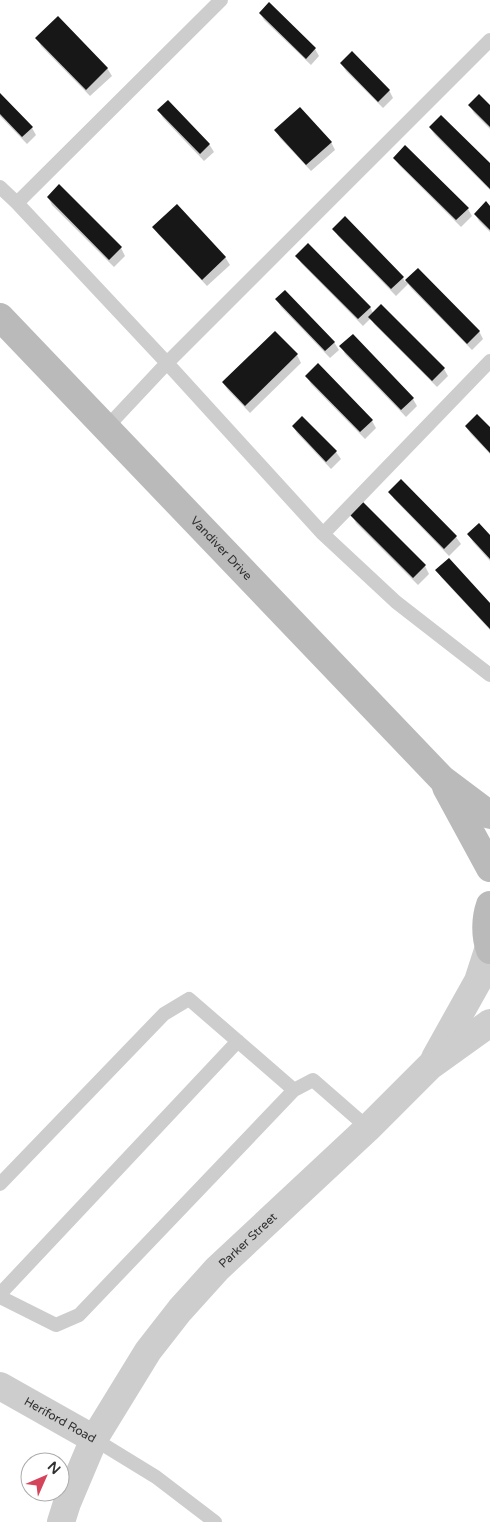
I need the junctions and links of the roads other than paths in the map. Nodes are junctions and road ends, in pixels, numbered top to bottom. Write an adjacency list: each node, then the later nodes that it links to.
1 (221, 0): 4 (lane)
2 (490, 40): 7 (lane)
3 (0, 187): 4 (lane)
4 (17, 203): 7 (lane)
5 (0, 316): 8 (main road, Vandiver Drive)
6 (490, 361): 9 (lane)
7 (167, 362): 8 (lane); 9 (lane)
8 (106, 428): 11 (main road, Vandiver Drive)
9 (323, 534): 10 (lane)
10 (490, 675)
11 (442, 779): 12 (main road, Vandiver Drive); 13 (main road, Vandiver Drive)
12 (490, 815)
13 (490, 868)
14 (490, 905): 15 (main road)
15 (489, 949): 18 (street, Parker Street)
16 (490, 1023): 18 (street, Parker Street)
17 (238, 1041): 19 (lane); 21 (lane); 22 (lane)
18 (430, 1066): 20 (street, Parker Street)
19 (294, 1090): 20 (lane); 22 (lane)
20 (368, 1128): 24 (street, Parker Street)
21 (0, 1184)
22 (0, 1296)
23 (0, 1386): 24 (street, Heriford Road)
24 (94, 1439): 25 (street, Heriford Road); 26 (lane)
25 (61, 1522)
26 (215, 1522)

